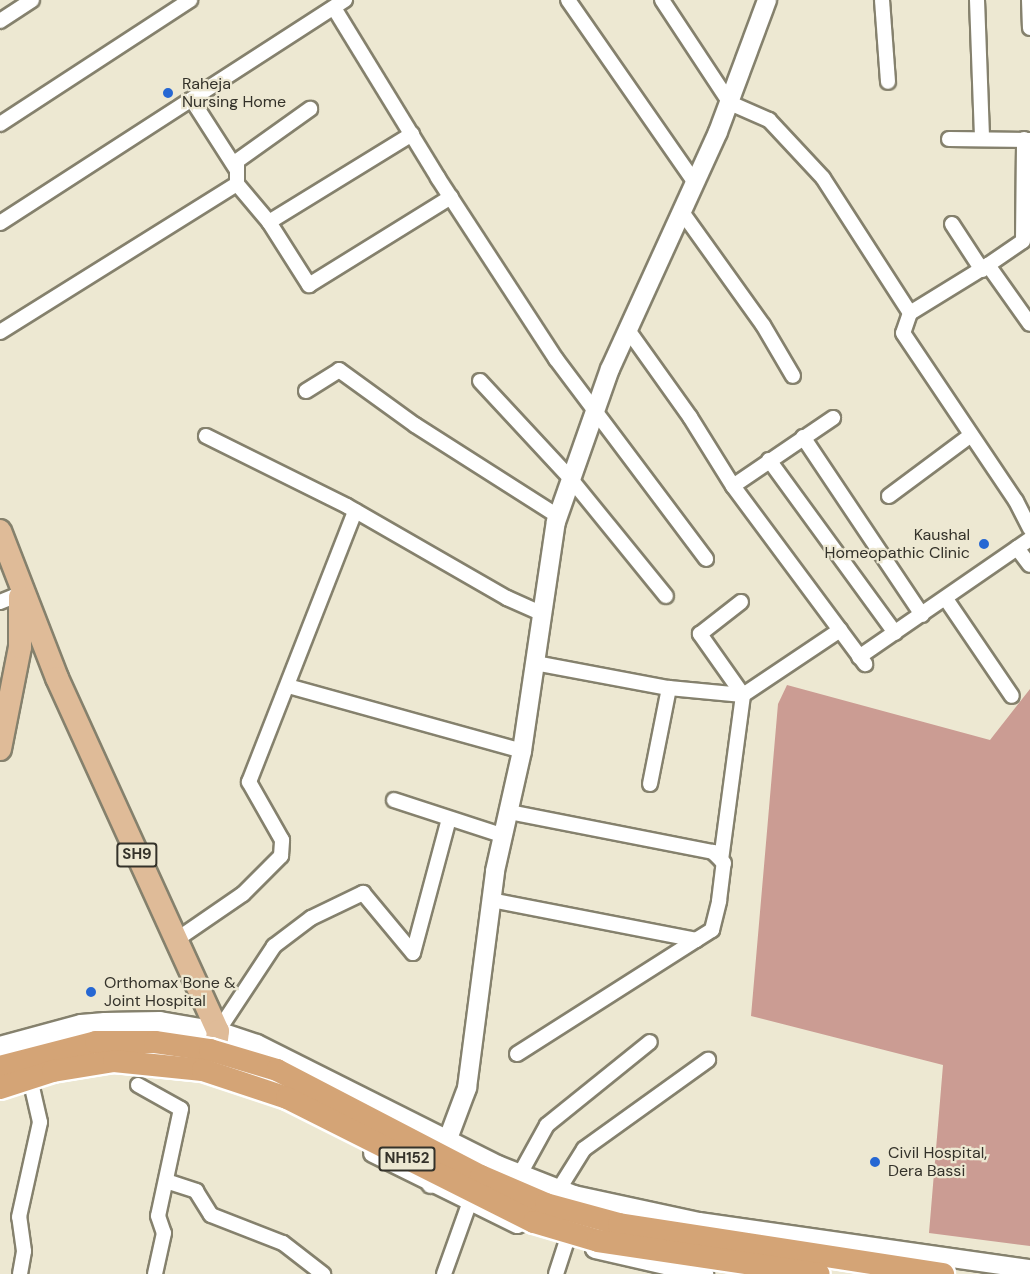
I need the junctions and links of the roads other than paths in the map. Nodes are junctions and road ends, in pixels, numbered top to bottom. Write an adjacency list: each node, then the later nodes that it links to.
1 (32, 0): 10 (street)
2 (190, 0): 16 (street)
3 (568, 0): 22 (street)
4 (662, 0): 14 (street)
5 (767, 0): 14 (street)
6 (882, 0): 12 (street)
7 (977, 0): 18 (street)
8 (1029, 0): 11 (street)
9 (339, 4): 13 (street); 17 (street)
10 (0, 21)
11 (1030, 28)
12 (888, 82)
13 (192, 100): 21 (street); 26 (street)
14 (729, 103): 22 (street); 30 (street)
15 (310, 109): 21 (street)
16 (0, 124)
17 (412, 134): 23 (street); 25 (street)
18 (982, 138): 19 (street); 20 (street)
19 (949, 139)
20 (1027, 139): 28 (street)
21 (237, 177): 25 (street); 33 (street)
22 (694, 181): 24 (street)
23 (451, 197): 25 (street); 37 (street)
24 (682, 212): 32 (street); 34 (street)
25 (269, 222)
26 (0, 224)
27 (952, 224): 29 (street)
28 (1028, 244): 29 (street)
29 (985, 268): 30 (street); 31 (street)
30 (910, 313): 39 (street)
31 (1030, 324)
32 (628, 330): 37 (street); 44 (street)
33 (0, 332)
34 (793, 376)
35 (480, 381): 43 (street)
36 (306, 391): 47 (street)
37 (594, 412): 43 (street); 52 (street)
38 (833, 418): 41 (street)
39 (971, 435): 45 (street); 48 (street)
40 (206, 436): 46 (street)
41 (803, 437): 42 (street); 59 (street)
42 (769, 460): 44 (street); 61 (street)
43 (570, 478): 47 (street); 55 (street)
44 (733, 486): 60 (street)
45 (889, 496)
46 (354, 510): 58 (street); 64 (street)
47 (558, 516): 58 (street)
48 (1030, 529)
49 (0, 531): 54 (main road, SH9)
50 (1030, 538): 51 (street)
51 (1017, 548): 53 (street); 56 (street)
52 (706, 559)
53 (1030, 565)
54 (10, 583): 63 (main road, SH9); 77 (main road, SH9)
55 (666, 596)
56 (946, 599): 59 (street); 67 (street)
57 (741, 602): 66 (street)
58 (543, 614): 62 (street)
59 (922, 615): 61 (street)
60 (840, 630): 61 (street); 66 (street)
61 (895, 633)
62 (536, 663): 65 (street); 69 (street)
63 (7, 681): 68 (main road, SH9)
64 (288, 686): 69 (street); 77 (street)
65 (669, 688): 66 (street); 70 (street)
66 (743, 695): 75 (street)
67 (1012, 696)
68 (0, 749)
69 (522, 751): 72 (street)
70 (650, 784)
71 (394, 800): 73 (street)
72 (510, 812): 74 (street); 75 (street)
73 (448, 819): 74 (street); 79 (street)
74 (504, 836): 76 (street)
75 (721, 860): 78 (street)
76 (491, 900): 78 (street); 90 (street)
77 (176, 940): 79 (main road, SH9)
78 (696, 940): 82 (street)
79 (218, 1031): 81 (street); 85 (main road); 90 (street)
80 (650, 1042): 91 (street)
81 (0, 1046)
82 (518, 1054)
83 (708, 1060): 94 (street)
84 (0, 1066): 97 (highway, NH152, bridge)
85 (211, 1082): 87 (street); 93 (street)
86 (138, 1085): 92 (street)
87 (32, 1086): 89 (street); 99 (street)
88 (0, 1088): 105 (highway, NH152, bridge)
89 (0, 1100)
90 (449, 1139): 91 (street); 93 (street)
91 (520, 1174): 94 (street)
92 (166, 1181): 100 (street); 101 (street)
93 (430, 1184): 95 (street)
94 (559, 1189): 97 (street)
95 (469, 1204): 96 (street); 102 (street)
96 (567, 1241): 103 (street); 104 (street)
97 (939, 1268): 98 (street)
98 (1030, 1269)
99 (20, 1274)
100 (155, 1274)
101 (323, 1274)
102 (444, 1274)
103 (556, 1274)
104 (704, 1274)
105 (819, 1274)

